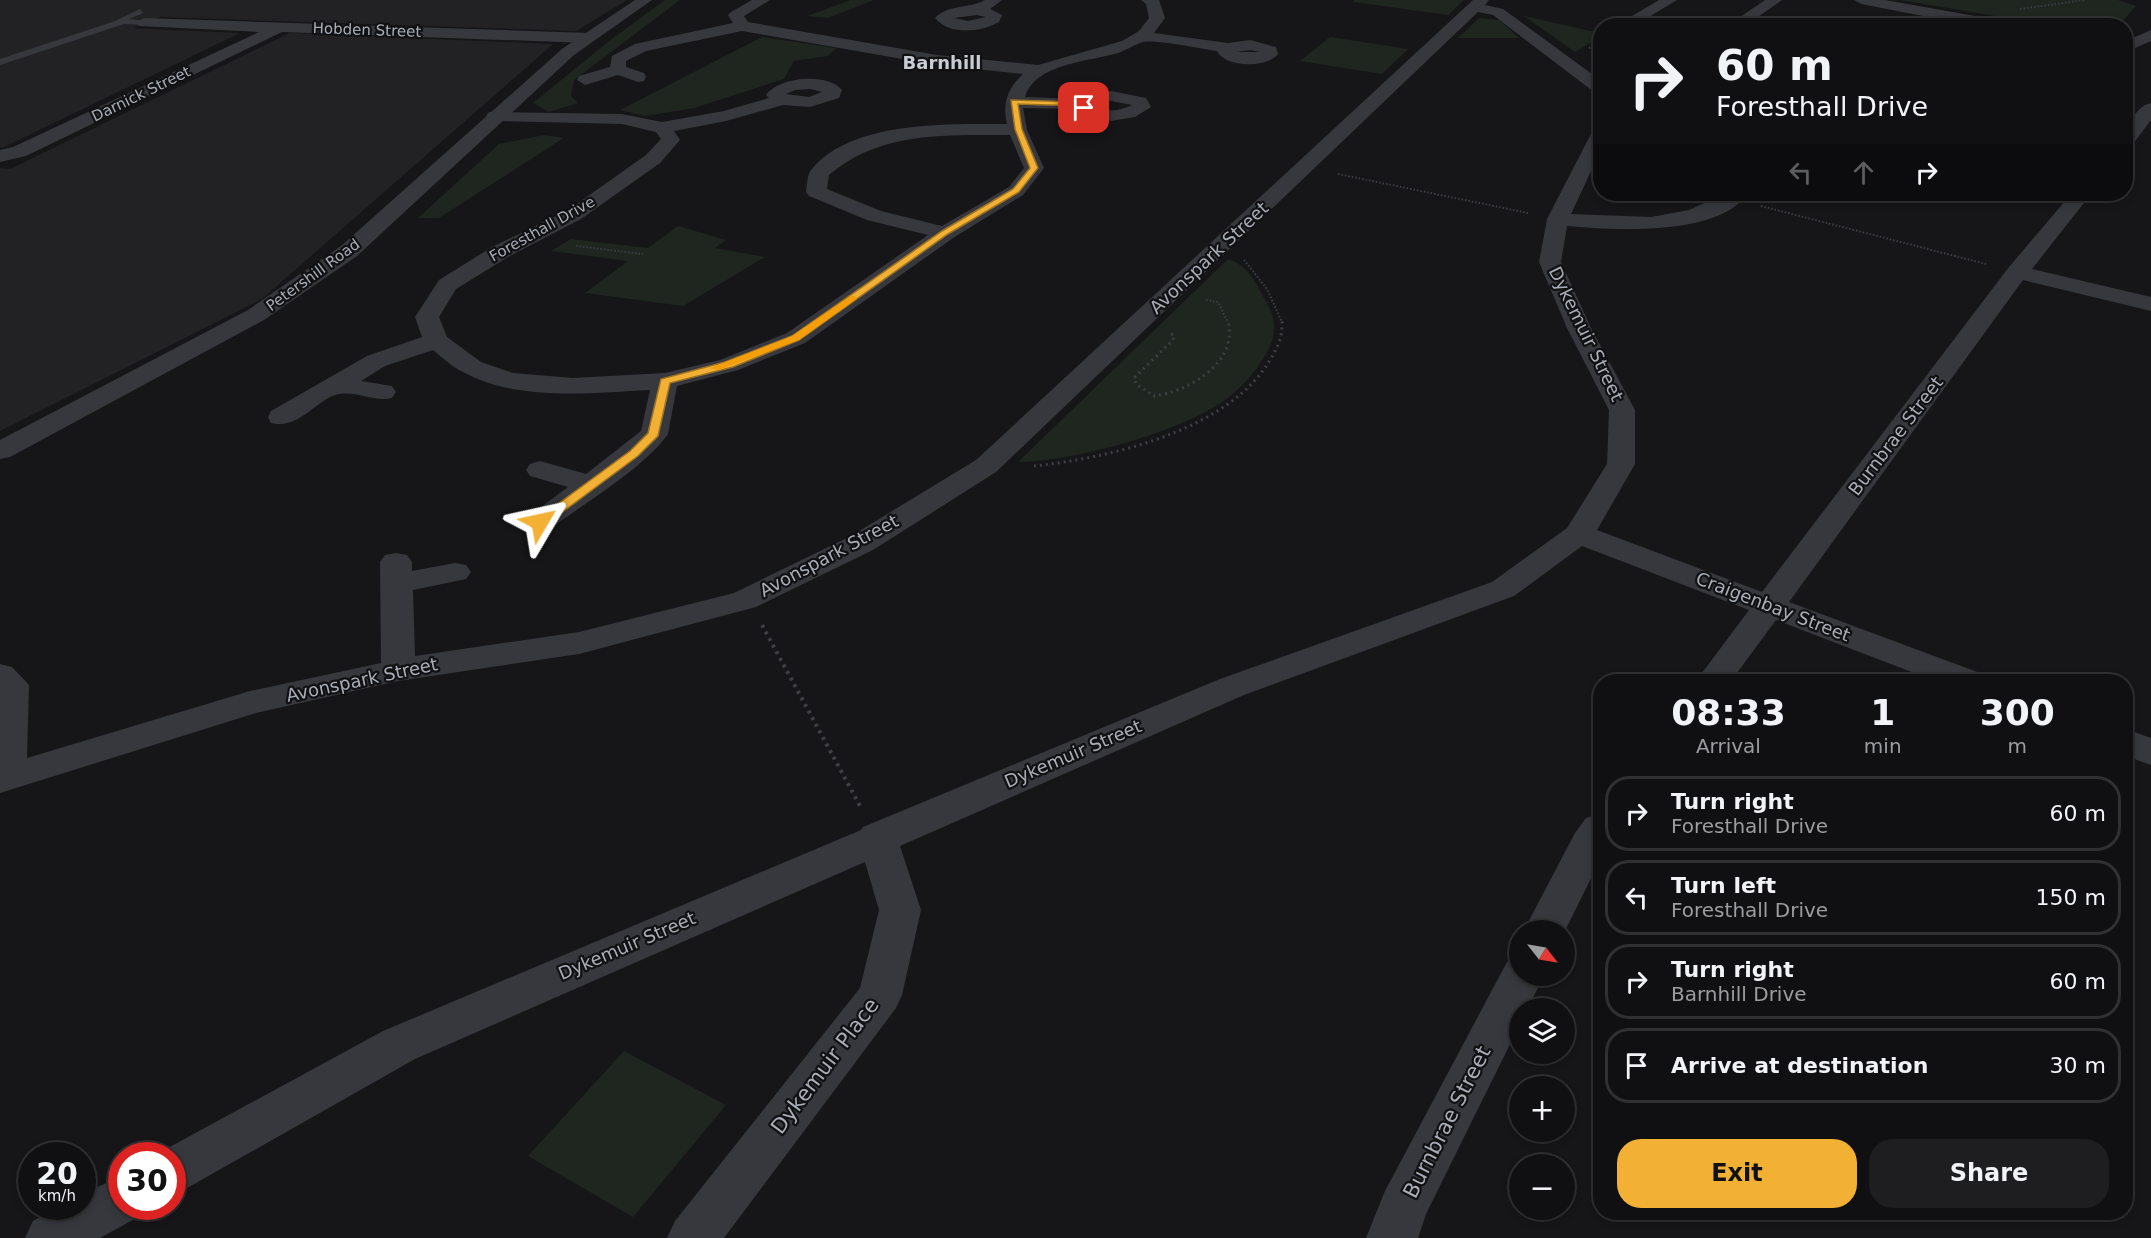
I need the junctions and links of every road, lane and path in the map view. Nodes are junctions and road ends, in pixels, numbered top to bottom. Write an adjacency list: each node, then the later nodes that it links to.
1 (645, 0): 19 (street, Petershill Road)
2 (763, 0): 15 (street)
3 (994, 0): 9 (street)
4 (1670, 0): 11 (street)
5 (1775, 0): 12 (street)
6 (1861, 0): 13 (street)
7 (1156, 1): 18 (street)
8 (1479, 3): 30 (street); 68 (street, Avonspark Street)
9 (978, 10)
10 (142, 17): 14 (lane); 14 (lane); 16 (street, Hobden Street)
11 (1637, 18)
12 (1747, 18)
13 (1939, 18)
14 (121, 22): 24 (lane); 25 (lane)
15 (742, 26): 26 (street); 27 (street)
16 (281, 27): 19 (street, Hobden Street); 40 (street, Darnick Street)
17 (2151, 35): 20 (street)
18 (1142, 36): 21 (street); 27 (street)
19 (589, 38): 35 (street, Petershill Road)
20 (2133, 44)
21 (1228, 48)
22 (2133, 48): 23 (street)
23 (2151, 52)
24 (0, 53)
25 (0, 62)
26 (618, 70): 28 (street); 29 (street)
27 (1036, 70): 32 (street)
28 (638, 77)
29 (585, 80)
30 (1593, 83)
31 (782, 100): 36 (street)
32 (1014, 102): 33 (street); 37 (street)
33 (1084, 104)
34 (2151, 108): 38 (street)
35 (495, 116): 36 (street); 59 (street, Petershill Road)
36 (662, 128): 47 (street, Foresthall Drive)
37 (1018, 129): 46 (street); 46 (street)
38 (2133, 131)
39 (1593, 148): 45 (street, Dykemuir Street)
40 (0, 156)
41 (1352, 177): 45 (path)
42 (1723, 201): 45 (street)
43 (2075, 201): 50 (street, Burnbrae Street)
44 (1792, 214): 50 (path)
45 (1558, 219): 64 (street, Dykemuir Street)
46 (945, 232): 55 (street)
47 (528, 238): 48 (path); 54 (street, Foresthall Drive)
48 (642, 254)
49 (1245, 261): 60 (path)
50 (2017, 272): 52 (street); 66 (street, Burnbrae Street)
51 (1202, 302): 53 (path)
52 (2151, 304)
53 (1176, 326)
54 (436, 341): 55 (street); 56 (street)
55 (665, 381): 62 (street)
56 (335, 385): 57 (street); 58 (street)
57 (383, 392)
58 (281, 417)
59 (0, 451)
60 (1037, 466)
61 (540, 470): 62 (street)
62 (591, 485): 63 (street)
63 (540, 522)
64 (1579, 534): 66 (street, Craigenbay Street); 75 (street, Dykemuir Street)
65 (455, 572): 68 (street)
66 (1771, 605): 69 (street, Burnbrae Street); 70 (street, Craigenbay Street)
67 (773, 641): 75 (path)
68 (398, 670): 74 (street, Avonspark Street)
69 (1718, 674)
70 (1950, 674)
71 (0, 675): 74 (street)
72 (2133, 745): 73 (street)
73 (2151, 752)
74 (4, 778)
75 (877, 837): 79 (street, Dykemuir Street); 82 (street, Dykemuir Place)
76 (1593, 838): 77 (street)
77 (1550, 920)
78 (1516, 986): 83 (street, Burnbrae Street)
79 (186, 1163)
80 (108, 1207): 81 (street)
81 (51, 1238)
82 (693, 1238)
83 (1392, 1238)

